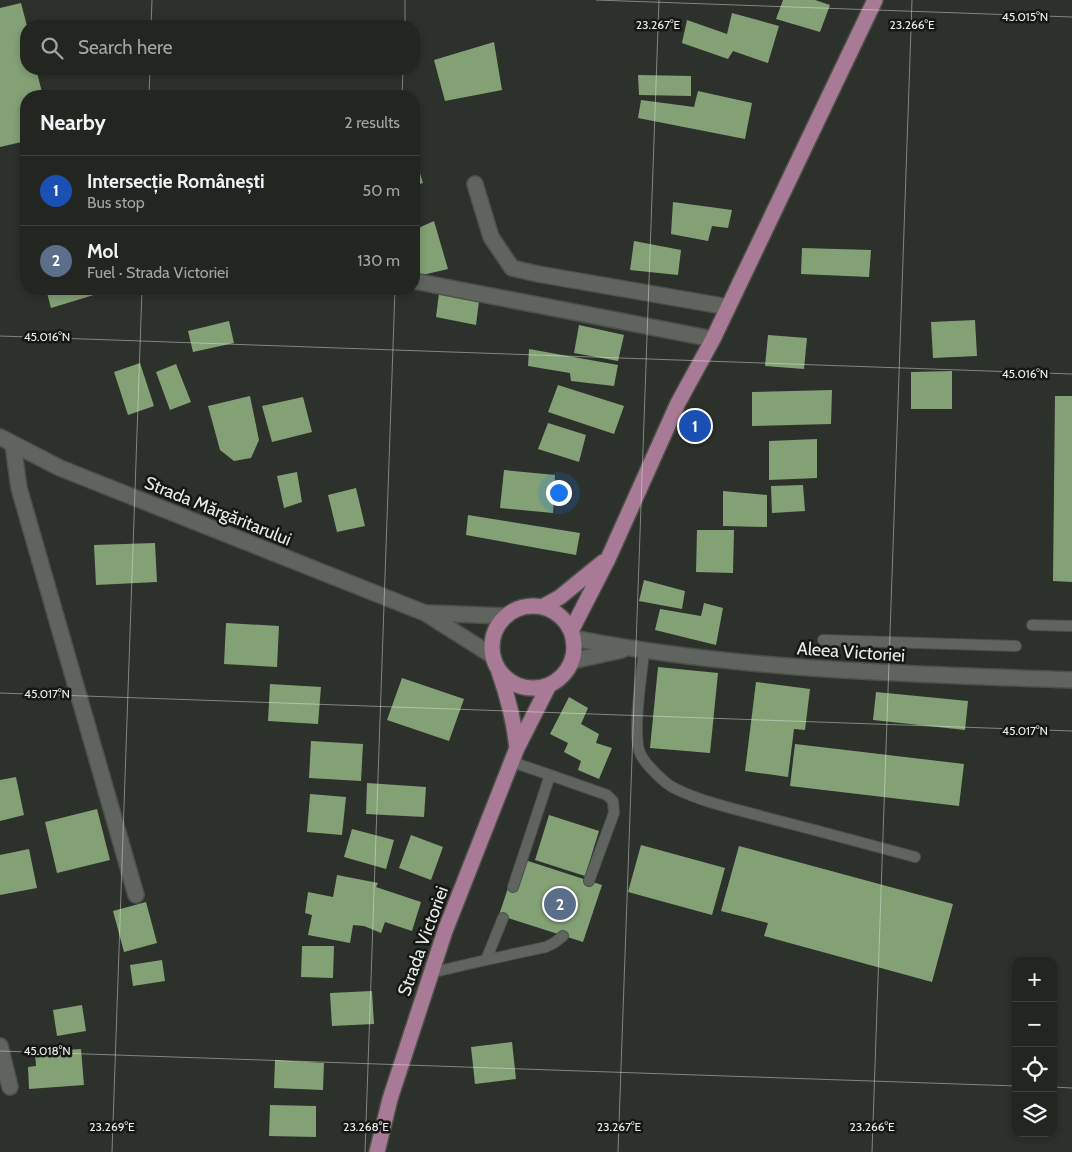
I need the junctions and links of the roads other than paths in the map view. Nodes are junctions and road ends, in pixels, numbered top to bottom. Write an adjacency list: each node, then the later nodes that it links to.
1 (875, 0): 4 (main road)
2 (475, 184): 4 (street)
3 (420, 282): 5 (street)
4 (728, 308): 5 (main road)
5 (713, 339): 7 (main road)
6 (7, 441): 9 (street, Strada Mărgăritarului); 27 (street)
7 (608, 559): 8 (main road); 13 (main road)
8 (542, 607): 10 (main road); 13 (main road)
9 (425, 613): 10 (street, Strada Mărgăritarului); 19 (street, Strada Mărgăritarului)
10 (506, 616): 19 (main road)
11 (1032, 625): 12 (lane)
12 (1072, 626)
13 (572, 634): 16 (street, Aleea Victoriei); 18 (main road)
14 (823, 640): 15 (lane)
15 (1016, 646)
16 (629, 649): 17 (street, Aleea Victoriei); 18 (street, Aleea Victoriei)
17 (644, 651): 20 (street, Aleea Victoriei); 24 (lane)
18 (572, 660): 21 (main road)
19 (496, 663): 21 (main road); 22 (main road, Strada Victoriei)
20 (1072, 680)
21 (549, 686): 22 (main road, Strada Victoriei)
22 (515, 755): 23 (lane); 31 (main road, Strada Victoriei)
23 (550, 775): 25 (lane); 26 (lane)
24 (915, 857)
25 (589, 881)
26 (513, 887)
27 (136, 895)
28 (503, 918): 30 (lane)
29 (563, 936): 30 (lane)
30 (486, 960): 31 (lane)
31 (430, 973): 34 (main road, Strada Victoriei)
32 (0, 1046): 33 (street)
33 (10, 1087)
34 (377, 1152)

